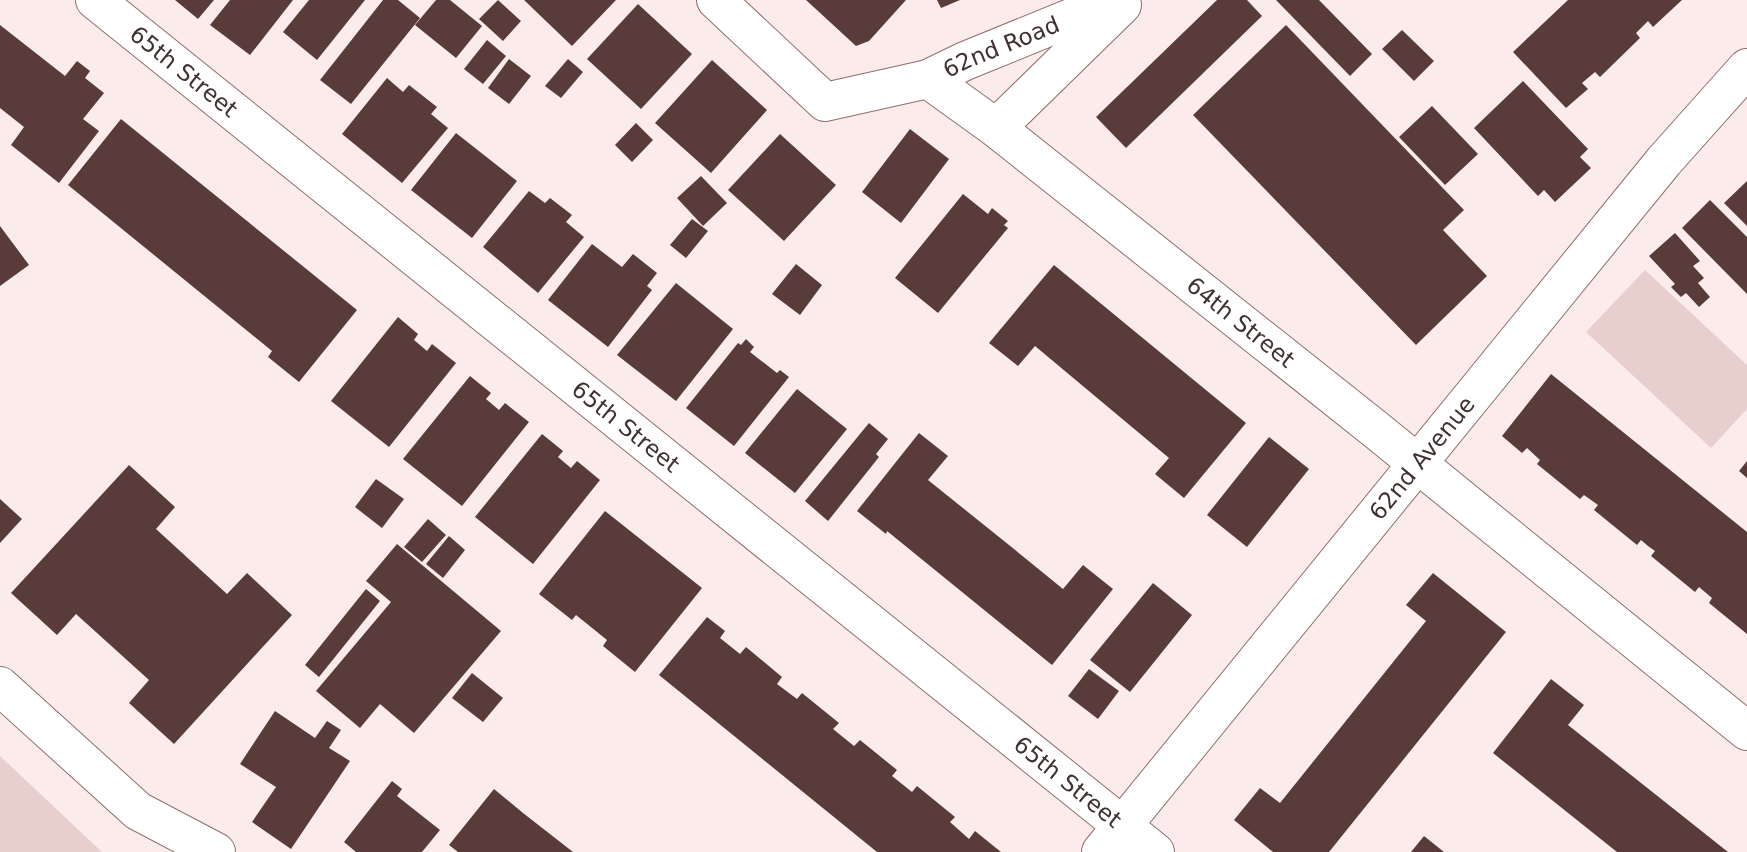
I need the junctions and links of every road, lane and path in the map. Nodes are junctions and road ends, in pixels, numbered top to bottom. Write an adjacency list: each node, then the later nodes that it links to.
1 (95, 0): 11 (street, 65th Street)
2 (716, 0): 6 (street)
3 (1115, 0): 6 (street, 62nd Road)
4 (1127, 0): 7 (street, 62nd Road)
5 (1747, 68): 8 (street, 62nd Avenue)
6 (928, 79): 7 (street, 64th Street)
7 (996, 128): 8 (street, 64th Street)
8 (1416, 463): 10 (street, 64th Street); 11 (street, 62nd Avenue)
9 (0, 686): 12 (street)
10 (1747, 731)
11 (1111, 839): 13 (street, 65th Street)
12 (216, 852)
13 (1155, 852)

